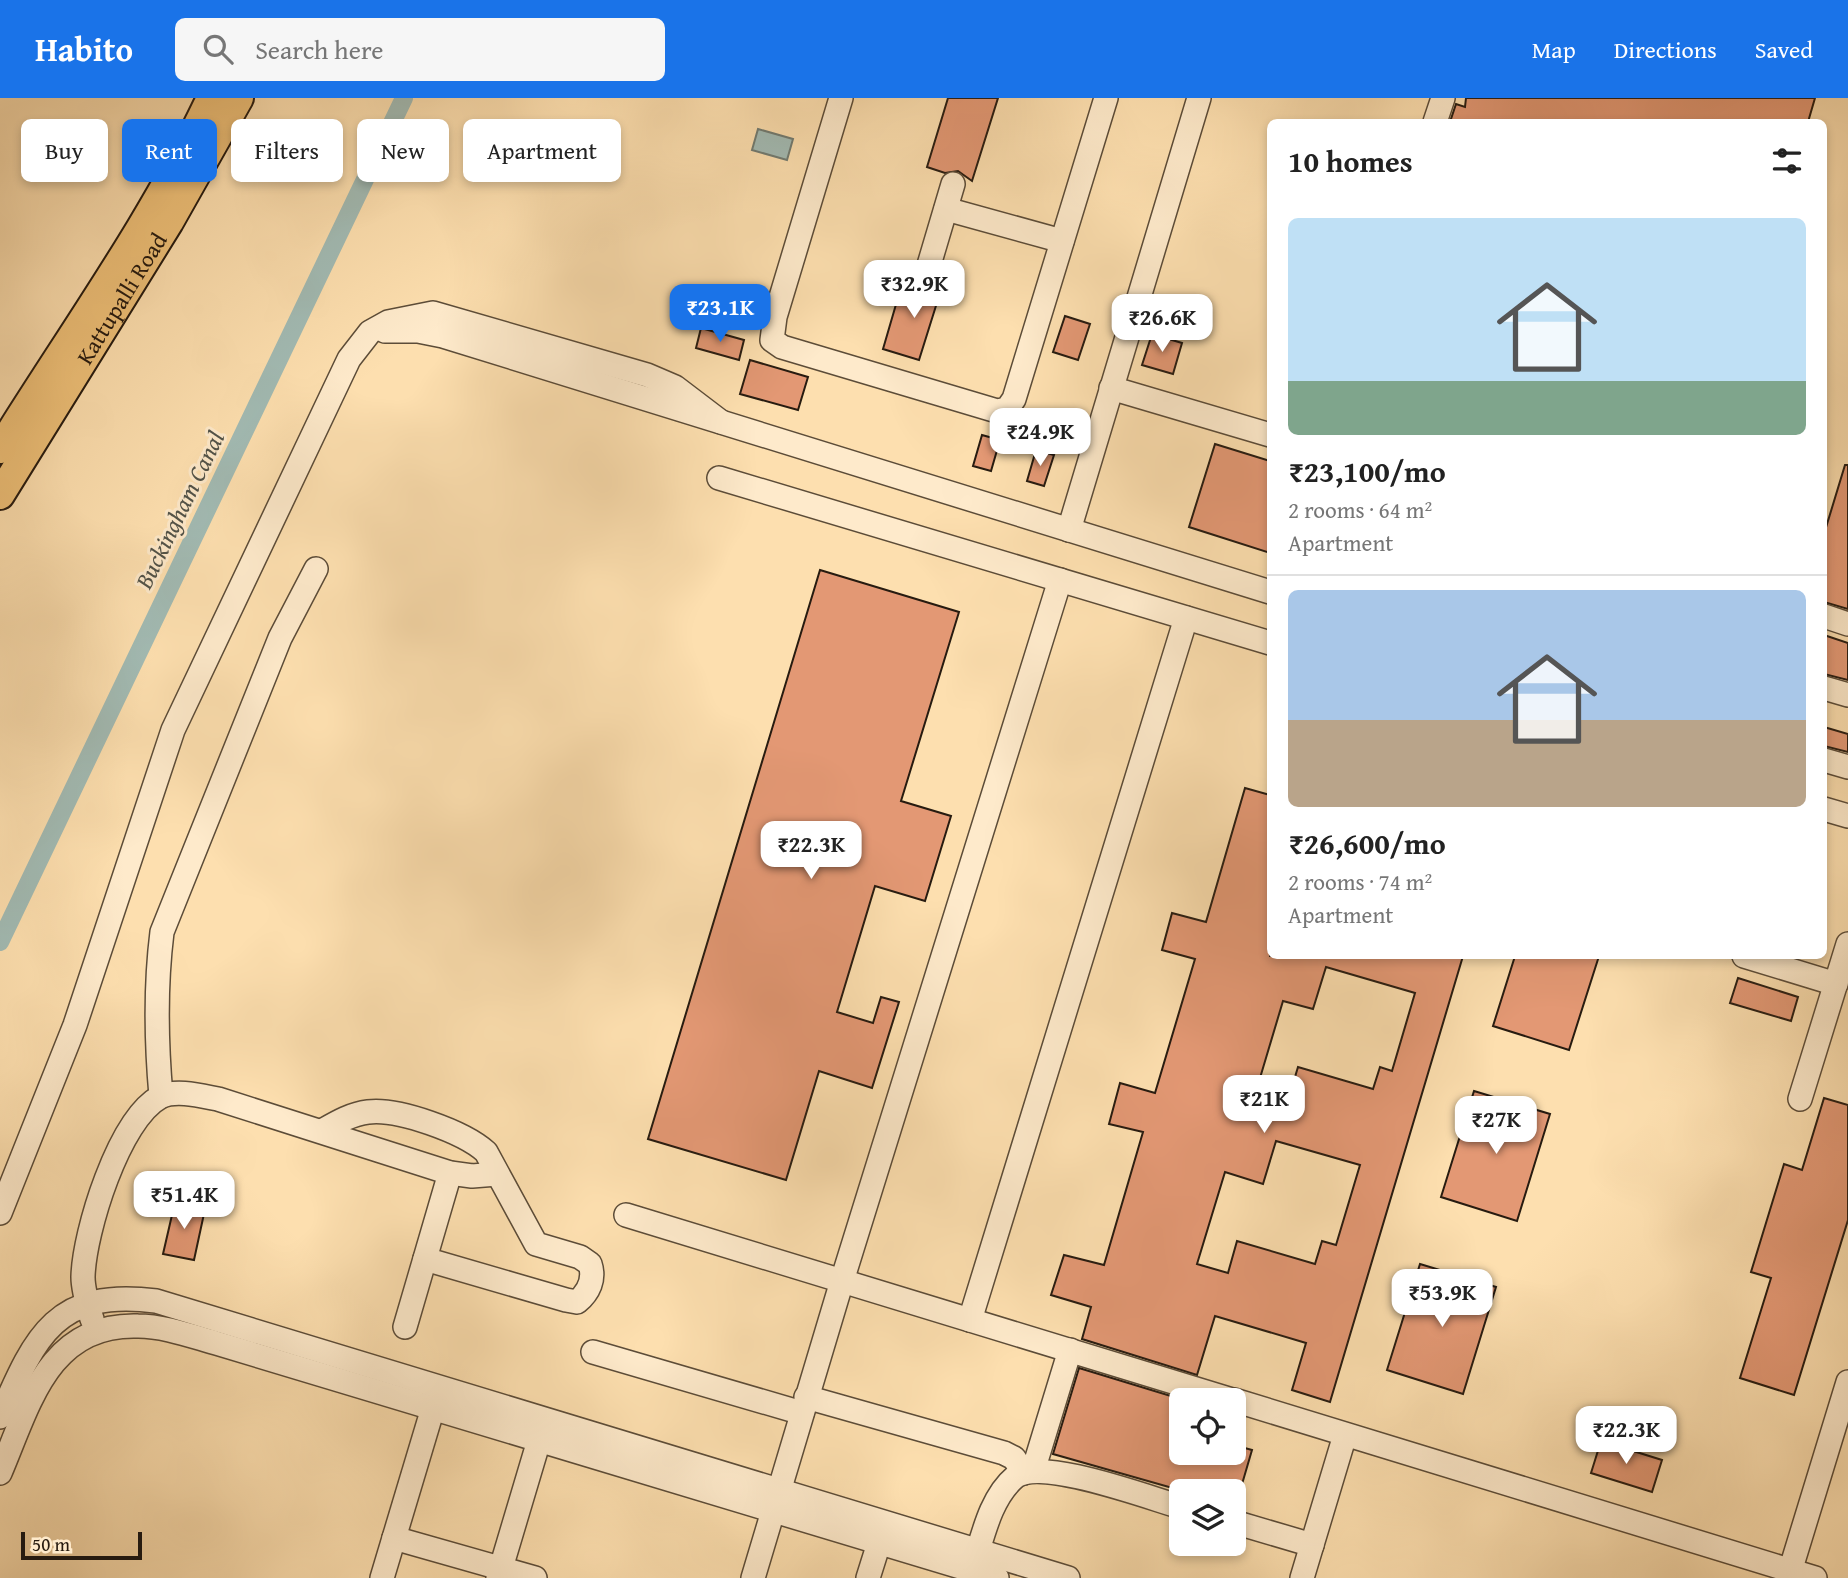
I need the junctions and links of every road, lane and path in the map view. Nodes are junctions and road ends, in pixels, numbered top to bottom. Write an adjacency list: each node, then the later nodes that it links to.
1 (211, 98): 14 (main road, Kattupalli Road)
2 (239, 98): 16 (main road, Kattupalli Road)
3 (841, 98): 10 (lane)
4 (1106, 98): 10 (lane)
5 (1199, 98): 12 (lane)
6 (1443, 98): 7 (lane)
7 (1436, 119)
8 (953, 184): 9 (lane)
9 (946, 209): 10 (lane); 11 (lane)
10 (1062, 241)
11 (929, 265)
12 (1111, 388): 13 (lane); 17 (lane)
13 (1267, 434)
14 (0, 449)
15 (719, 478): 19 (lane)
16 (0, 495)
17 (1069, 530): 20 (lane); 39 (lane)
18 (316, 569): 34 (lane)
19 (1060, 580): 22 (lane); 42 (lane)
20 (1267, 591)
21 (1827, 617): 23 (lane)
22 (1186, 618): 24 (lane); 44 (lane)
23 (1848, 624)
24 (1267, 642)
25 (1827, 689): 26 (lane)
26 (1848, 695)
27 (1827, 761): 28 (lane)
28 (1848, 767)
29 (1827, 810): 30 (lane)
30 (1848, 816)
31 (1848, 944): 33 (lane)
32 (1754, 959): 33 (lane)
33 (1836, 984): 35 (lane)
34 (161, 1096): 36 (lane); 43 (lane)
35 (1800, 1099)
36 (322, 1131): 37 (lane); 38 (lane)
37 (450, 1173): 38 (lane); 41 (lane)
38 (497, 1174): 41 (lane)
39 (0, 1213)
40 (626, 1215): 42 (lane)
41 (425, 1259): 45 (lane)
42 (842, 1281): 44 (lane); 52 (lane)
43 (88, 1306): 46 (lane); 54 (lane); 55 (lane)
44 (970, 1320): 47 (lane)
45 (405, 1327)
46 (95, 1333): 53 (lane); 58 (lane)
47 (1070, 1350): 50 (lane); 57 (lane)
48 (593, 1352): 52 (lane)
49 (1848, 1382): 67 (lane)
50 (1194, 1388)
51 (1246, 1404): 56 (lane)
52 (804, 1405): 57 (lane); 59 (lane)
53 (433, 1408): 55 (lane); 62 (lane)
54 (0, 1417)
55 (542, 1430): 59 (lane); 66 (lane)
56 (1345, 1435): 64 (lane); 67 (lane)
57 (1029, 1472): 60 (lane); 65 (lane)
58 (0, 1473)
59 (775, 1501): 63 (lane); 65 (lane); 70 (lane)
60 (1169, 1504)
61 (1246, 1526): 64 (lane)
62 (394, 1538): 66 (lane); 68 (lane)
63 (879, 1543): 65 (lane); 71 (lane)
64 (1312, 1545): 74 (lane)
65 (975, 1561): 72 (lane); 73 (lane)
66 (499, 1573): 69 (lane)
67 (1790, 1574): 75 (lane)
68 (382, 1578)
69 (535, 1578)
70 (753, 1578)
71 (868, 1578)
72 (997, 1578)
73 (1068, 1578)
74 (1301, 1578)
75 (1815, 1578)

